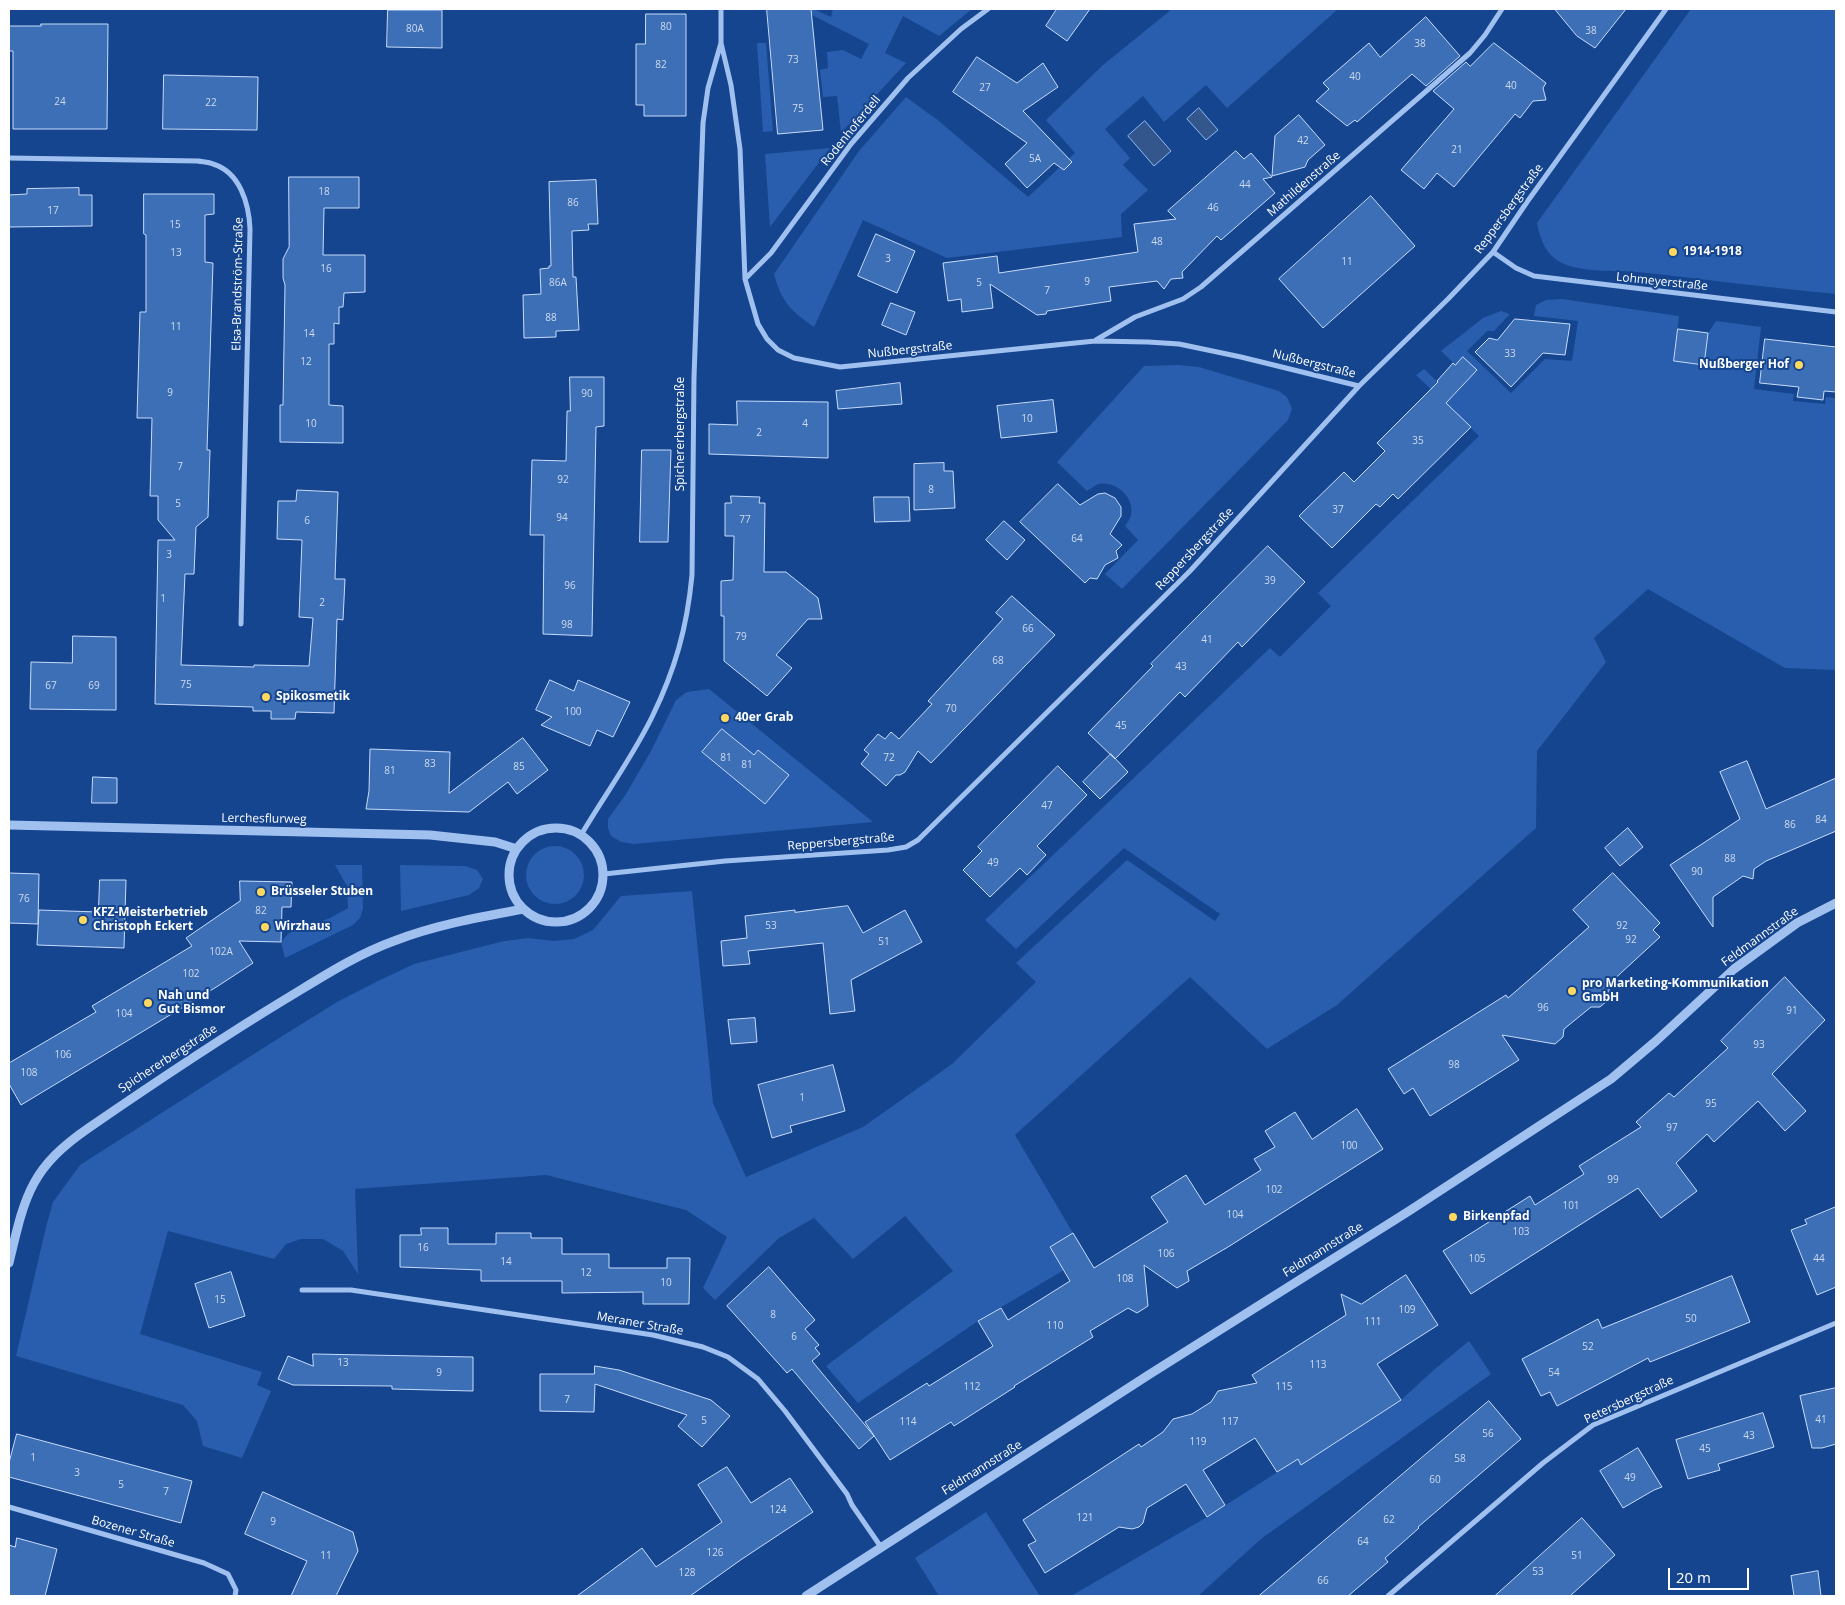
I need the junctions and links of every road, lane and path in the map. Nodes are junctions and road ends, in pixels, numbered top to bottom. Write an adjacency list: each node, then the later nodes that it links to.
1 (721, 9): 5 (street, Spichererbergstraße)
2 (988, 9): 8 (street, Rodenhoferdell)
3 (1502, 9): 10 (street, Mathildenstraße)
4 (1666, 9): 7 (street, Reppersbergstraße)
5 (721, 43): 8 (street, Nußbergstraße); 14 (street, Spichererbergstraße)
6 (9, 158): 12 (street, Elsa-Brandström-Straße)
7 (1493, 252): 9 (street, Lohmeyerstraße); 11 (street, Reppersbergstraße)
8 (745, 279): 10 (street, Nußbergstraße)
9 (1836, 312)
10 (1094, 341): 11 (street, Nußbergstraße)
11 (1359, 386): 16 (street, Reppersbergstraße)
12 (241, 624)
13 (9, 824): 15 (street, Lerchesflurweg)
14 (581, 835): 15 (street); 16 (street)
15 (517, 849): 18 (street)
16 (604, 874): 18 (street)
17 (1836, 904): 23 (street, Feldmannstraße)
18 (523, 909): 19 (street, Spichererbergstraße)
19 (9, 1263)
20 (302, 1290): 23 (street, Meraner Straße)
21 (1836, 1323): 26 (street, Petersbergstraße)
22 (9, 1507): 24 (street, Bozener Straße)
23 (881, 1547): 25 (street, Feldmannstraße)
24 (235, 1596)
25 (806, 1596)
26 (1388, 1596)

